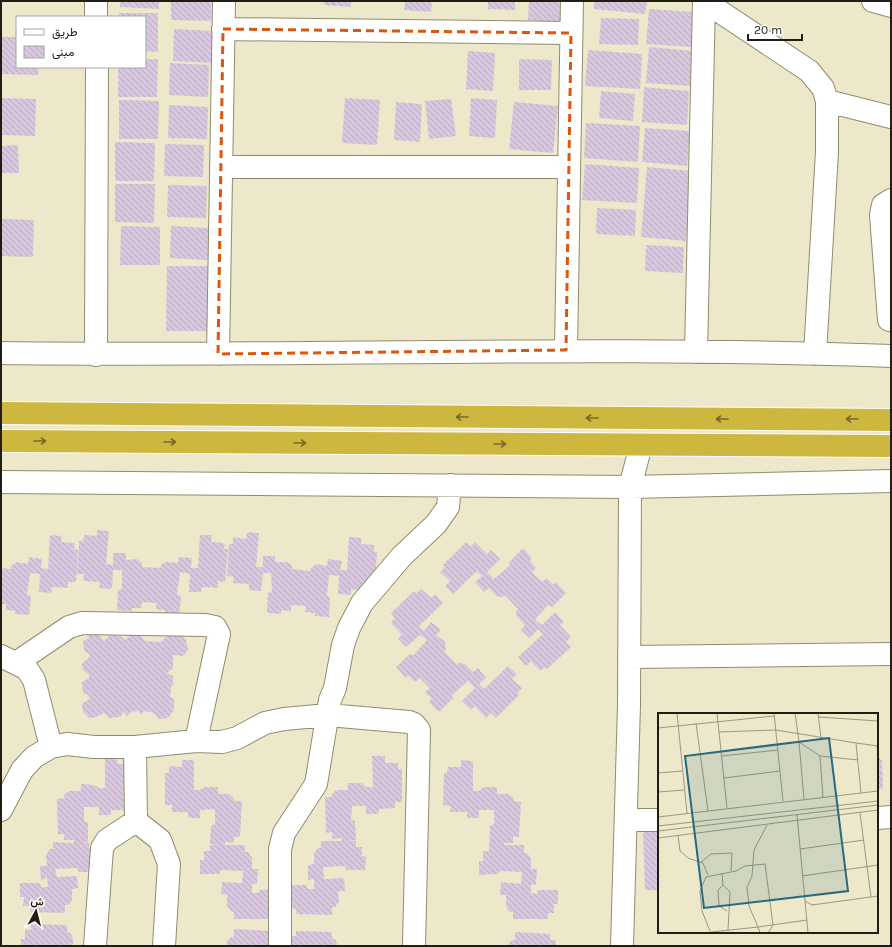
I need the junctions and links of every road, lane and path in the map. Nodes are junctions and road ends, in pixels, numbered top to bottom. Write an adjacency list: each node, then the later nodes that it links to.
1 (96, 1): 7 (street)
2 (224, 1): 8 (street)
3 (572, 1): 9 (street)
4 (704, 1): 11 (street); 18 (street)
5 (873, 1): 6 (street)
6 (891, 6)
7 (96, 16)
8 (224, 29): 9 (street); 13 (street)
9 (571, 33): 14 (street)
10 (97, 68): 20 (street)
11 (827, 101): 12 (street); 22 (street)
12 (891, 118)
13 (222, 166): 14 (street); 21 (street)
14 (568, 167): 17 (street)
15 (891, 200): 16 (street)
16 (889, 320)
17 (566, 350): 18 (street); 21 (street)
18 (696, 352): 22 (street)
19 (1, 353): 20 (street)
20 (96, 354): 21 (street)
21 (218, 354)
22 (815, 354): 23 (street)
23 (891, 356)
24 (1, 413): 25 (highway, one-way to 24)
25 (891, 420)
26 (1, 441): 27 (highway, one-way to 27)
27 (641, 445): 28 (highway); 32 (street)
28 (891, 446)
29 (891, 481): 32 (street)
30 (1, 482): 31 (street)
31 (450, 485): 32 (street); 36 (street)
32 (630, 487): 34 (street)
33 (891, 654): 34 (street)
34 (629, 657): 43 (street)
35 (8, 659): 37 (street); 38 (street)
36 (328, 715): 37 (street); 48 (street); 49 (street)
37 (196, 741): 39 (street)
38 (51, 747): 39 (street); 40 (street)
39 (135, 747): 45 (street)
40 (1, 810)
41 (878, 818): 42 (street)
42 (891, 818)
43 (627, 820): 44 (street); 50 (street)
44 (658, 820)
45 (136, 821): 46 (street); 47 (street)
46 (95, 946)
47 (164, 946)
48 (280, 946)
49 (414, 946)
50 (622, 946)

